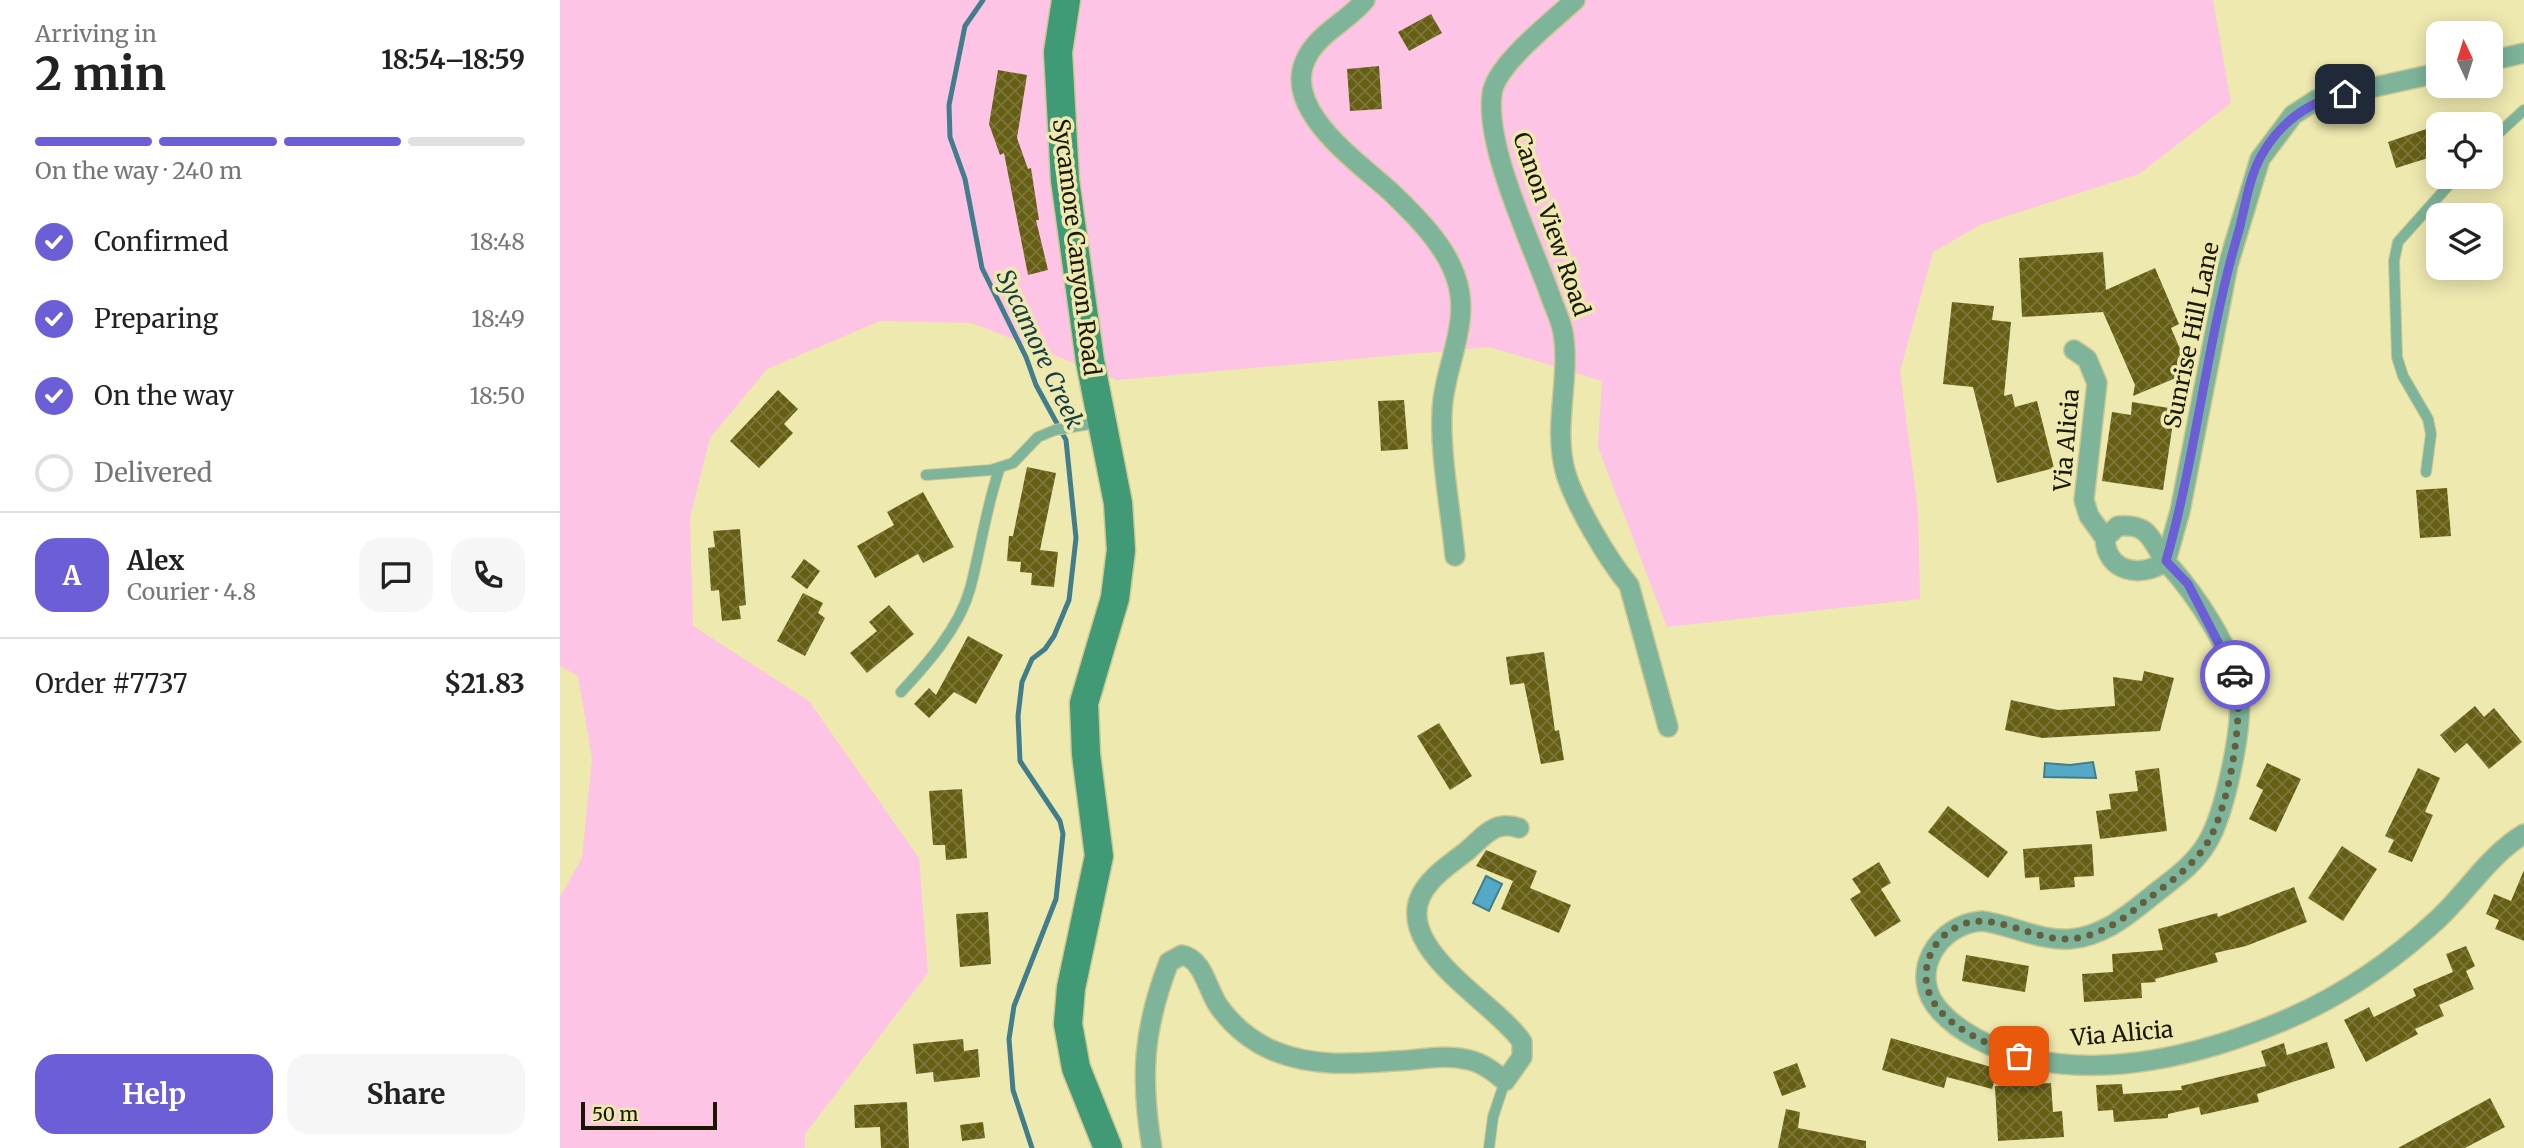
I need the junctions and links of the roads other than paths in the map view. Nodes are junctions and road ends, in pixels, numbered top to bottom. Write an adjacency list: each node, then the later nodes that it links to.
1 (1066, 0): 11 (main road, Sycamore Canyon Road)
2 (1365, 0): 16 (street)
3 (1575, 0): 19 (street, Canon View Road)
4 (2524, 53): 5 (street)
5 (2503, 58)
6 (2426, 76): 17 (street, Sunrise Hill Lane)
7 (2524, 110): 8 (lane)
8 (2503, 129)
9 (2445, 189): 13 (lane)
10 (2074, 350): 15 (street, Via Alicia)
11 (1094, 423): 12 (lane); 23 (main road, Sycamore Canyon Road)
12 (1000, 467): 14 (lane); 18 (lane)
13 (2426, 472)
14 (926, 475)
15 (2105, 538): 17 (street, Via Alicia); 17 (street, Via Alicia)
16 (1455, 556)
17 (2166, 561): 21 (street, Via Alicia)
18 (901, 692)
19 (1668, 727)
20 (1518, 828): 22 (street)
21 (2524, 834)
22 (1505, 1081): 24 (street); 25 (lane)
23 (1108, 1148)
24 (1152, 1148)
25 (1489, 1148)

